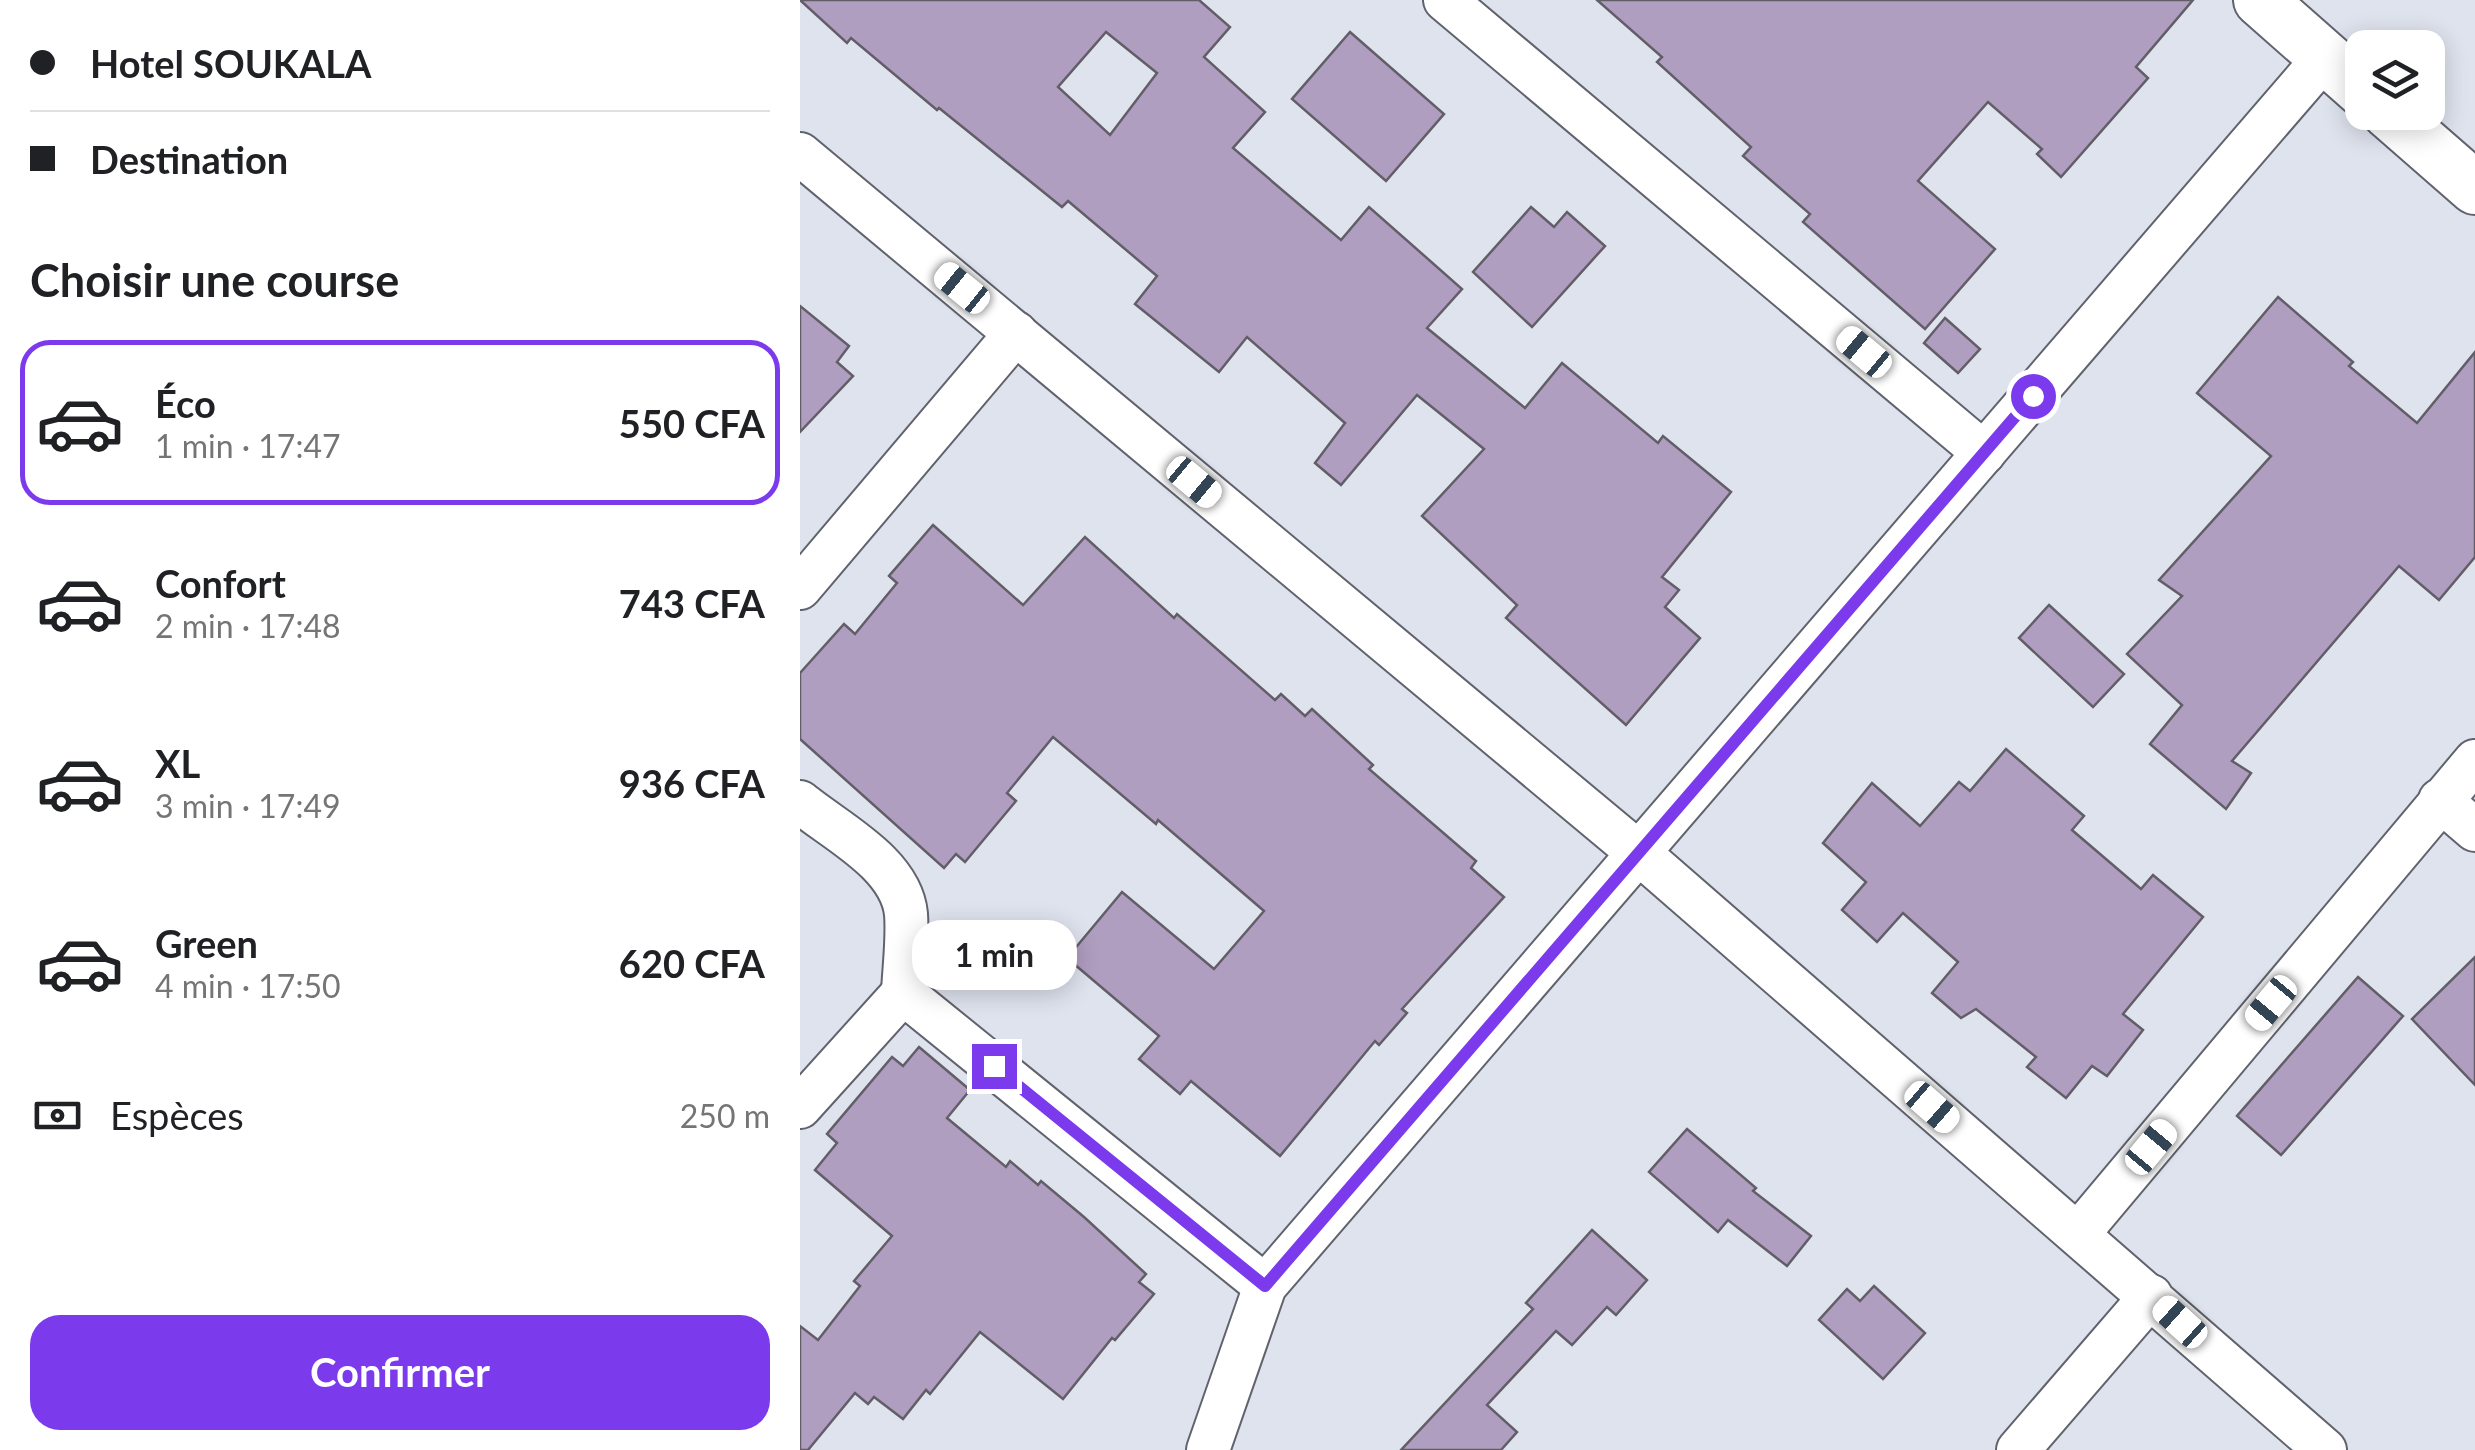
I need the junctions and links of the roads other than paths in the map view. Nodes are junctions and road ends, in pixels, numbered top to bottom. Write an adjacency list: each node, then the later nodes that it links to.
1 (1445, 0): 8 (street)
2 (2260, 0): 3 (street)
3 (2344, 74): 8 (street)
4 (2409, 130): 6 (street)
5 (800, 154): 7 (street)
6 (2475, 188)
7 (1016, 333): 9 (street); 14 (street)
8 (1984, 453): 14 (street)
9 (800, 588)
10 (2475, 760): 11 (street)
11 (2440, 800): 13 (street); 17 (street)
12 (800, 802): 15 (street)
13 (2475, 830)
14 (1640, 854): 17 (street); 18 (street)
15 (903, 994): 16 (street); 18 (street)
16 (800, 1107)
17 (2078, 1234): 19 (street)
18 (1265, 1286): 20 (street)
19 (2151, 1296): 21 (street); 22 (street)
20 (1208, 1450)
21 (2018, 1450)
22 (2325, 1450)

